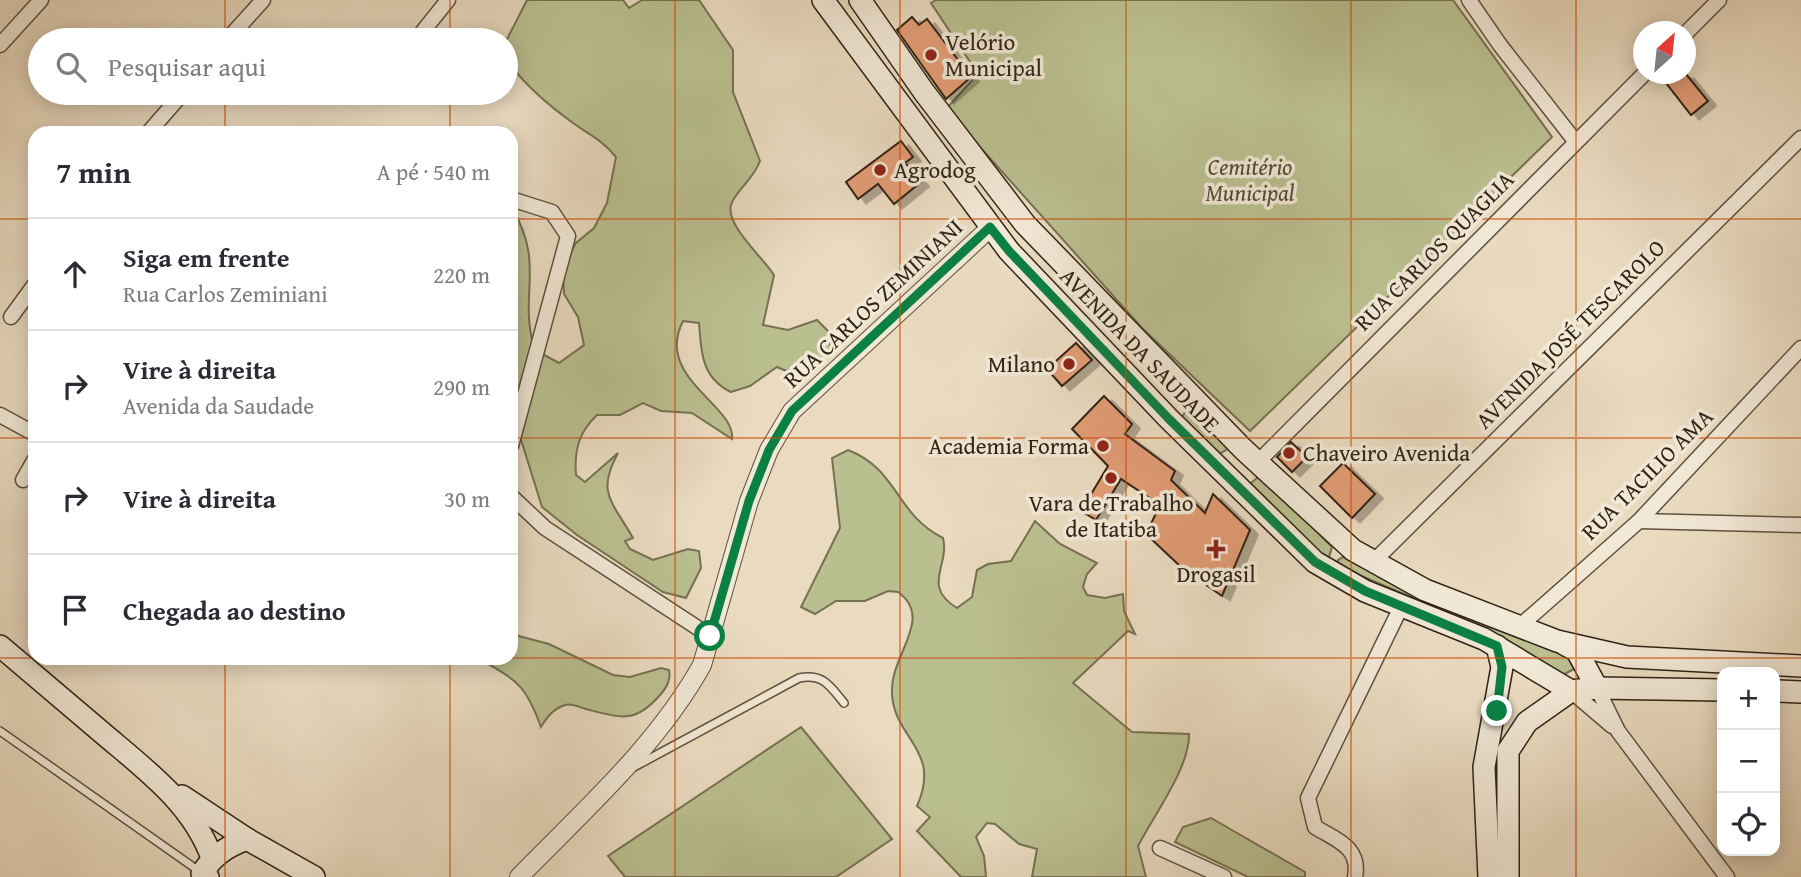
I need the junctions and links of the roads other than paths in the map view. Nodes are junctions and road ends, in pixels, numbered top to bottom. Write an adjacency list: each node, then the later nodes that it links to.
1 (41, 0): 11 (street)
2 (263, 0): 9 (street)
3 (448, 0): 10 (street)
4 (822, 0): 18 (main road, AVENIDA DA SAUDADE)
5 (860, 0): 22 (main road, AVENIDA DA SAUDADE)
6 (1469, 0): 16 (street)
7 (1719, 0): 8 (street)
8 (1696, 22)
9 (238, 28)
10 (426, 28)
11 (0, 45)
12 (1634, 84): 16 (street, RUA CARLOS QUAGLIA)
13 (172, 105): 14 (street)
14 (154, 126)
15 (1801, 138): 36 (street, AVENIDA JOSÉ TESCAROLO)
16 (1575, 141): 29 (street, RUA CARLOS QUAGLIA)
17 (518, 201): 27 (street)
18 (990, 227): 23 (main road, AVENIDA DA SAUDADE); 39 (street, RUA CARLOS ZEMINIANI)
19 (28, 297): 20 (street)
20 (11, 317)
21 (1801, 348): 34 (street, RUA TACILIO AMA)
22 (1153, 358): 23 (main road); 24 (main road, AVENIDA DA SAUDADE)
23 (1128, 376): 26 (main road, AVENIDA DA SAUDADE)
24 (1191, 396): 26 (main road); 29 (main road, AVENIDA DA SAUDADE)
25 (0, 415): 28 (street)
26 (1169, 419): 31 (main road, AVENIDA DA SAUDADE)
27 (518, 420)
28 (28, 430)
29 (1258, 462): 31 (main road); 36 (main road, AVENIDA DA SAUDADE)
30 (28, 471): 32 (street)
31 (1222, 471): 37 (main road, AVENIDA DA SAUDADE)
32 (23, 480)
33 (518, 503): 39 (street)
34 (1639, 521): 35 (street); 38 (street, RUA TACILIO AMA)
35 (1801, 525)
36 (1372, 563): 38 (main road, AVENIDA DA SAUDADE)
37 (1401, 607): 42 (main road, AVENIDA DA SAUDADE); 58 (street)
38 (1520, 626): 40 (main road, AVENIDA DA SAUDADE)
39 (710, 636): 50 (street, RUA CARLOS ZEMINIANI)
40 (1558, 641): 43 (main road); 44 (main road)
41 (0, 646): 51 (main road)
42 (1497, 646): 46 (main road, AVENIDA DA SAUDADE); 59 (main road)
43 (1801, 666)
44 (1597, 688): 45 (main road); 46 (main road); 49 (street)
45 (1717, 690)
46 (1572, 691): 49 (street); 60 (main road)
47 (844, 703): 50 (lane)
48 (0, 731): 54 (lane)
49 (1618, 732): 61 (street)
50 (620, 775): 56 (street, RUA CARLOS ZEMINIANI)
51 (155, 777): 52 (main road); 54 (main road)
52 (247, 839): 54 (main road); 55 (main road)
53 (1160, 848): 57 (street)
54 (207, 869)
55 (314, 877)
56 (519, 877)
57 (1224, 877)
58 (1355, 877)
59 (1489, 877)
60 (1508, 877)
61 (1727, 877)

